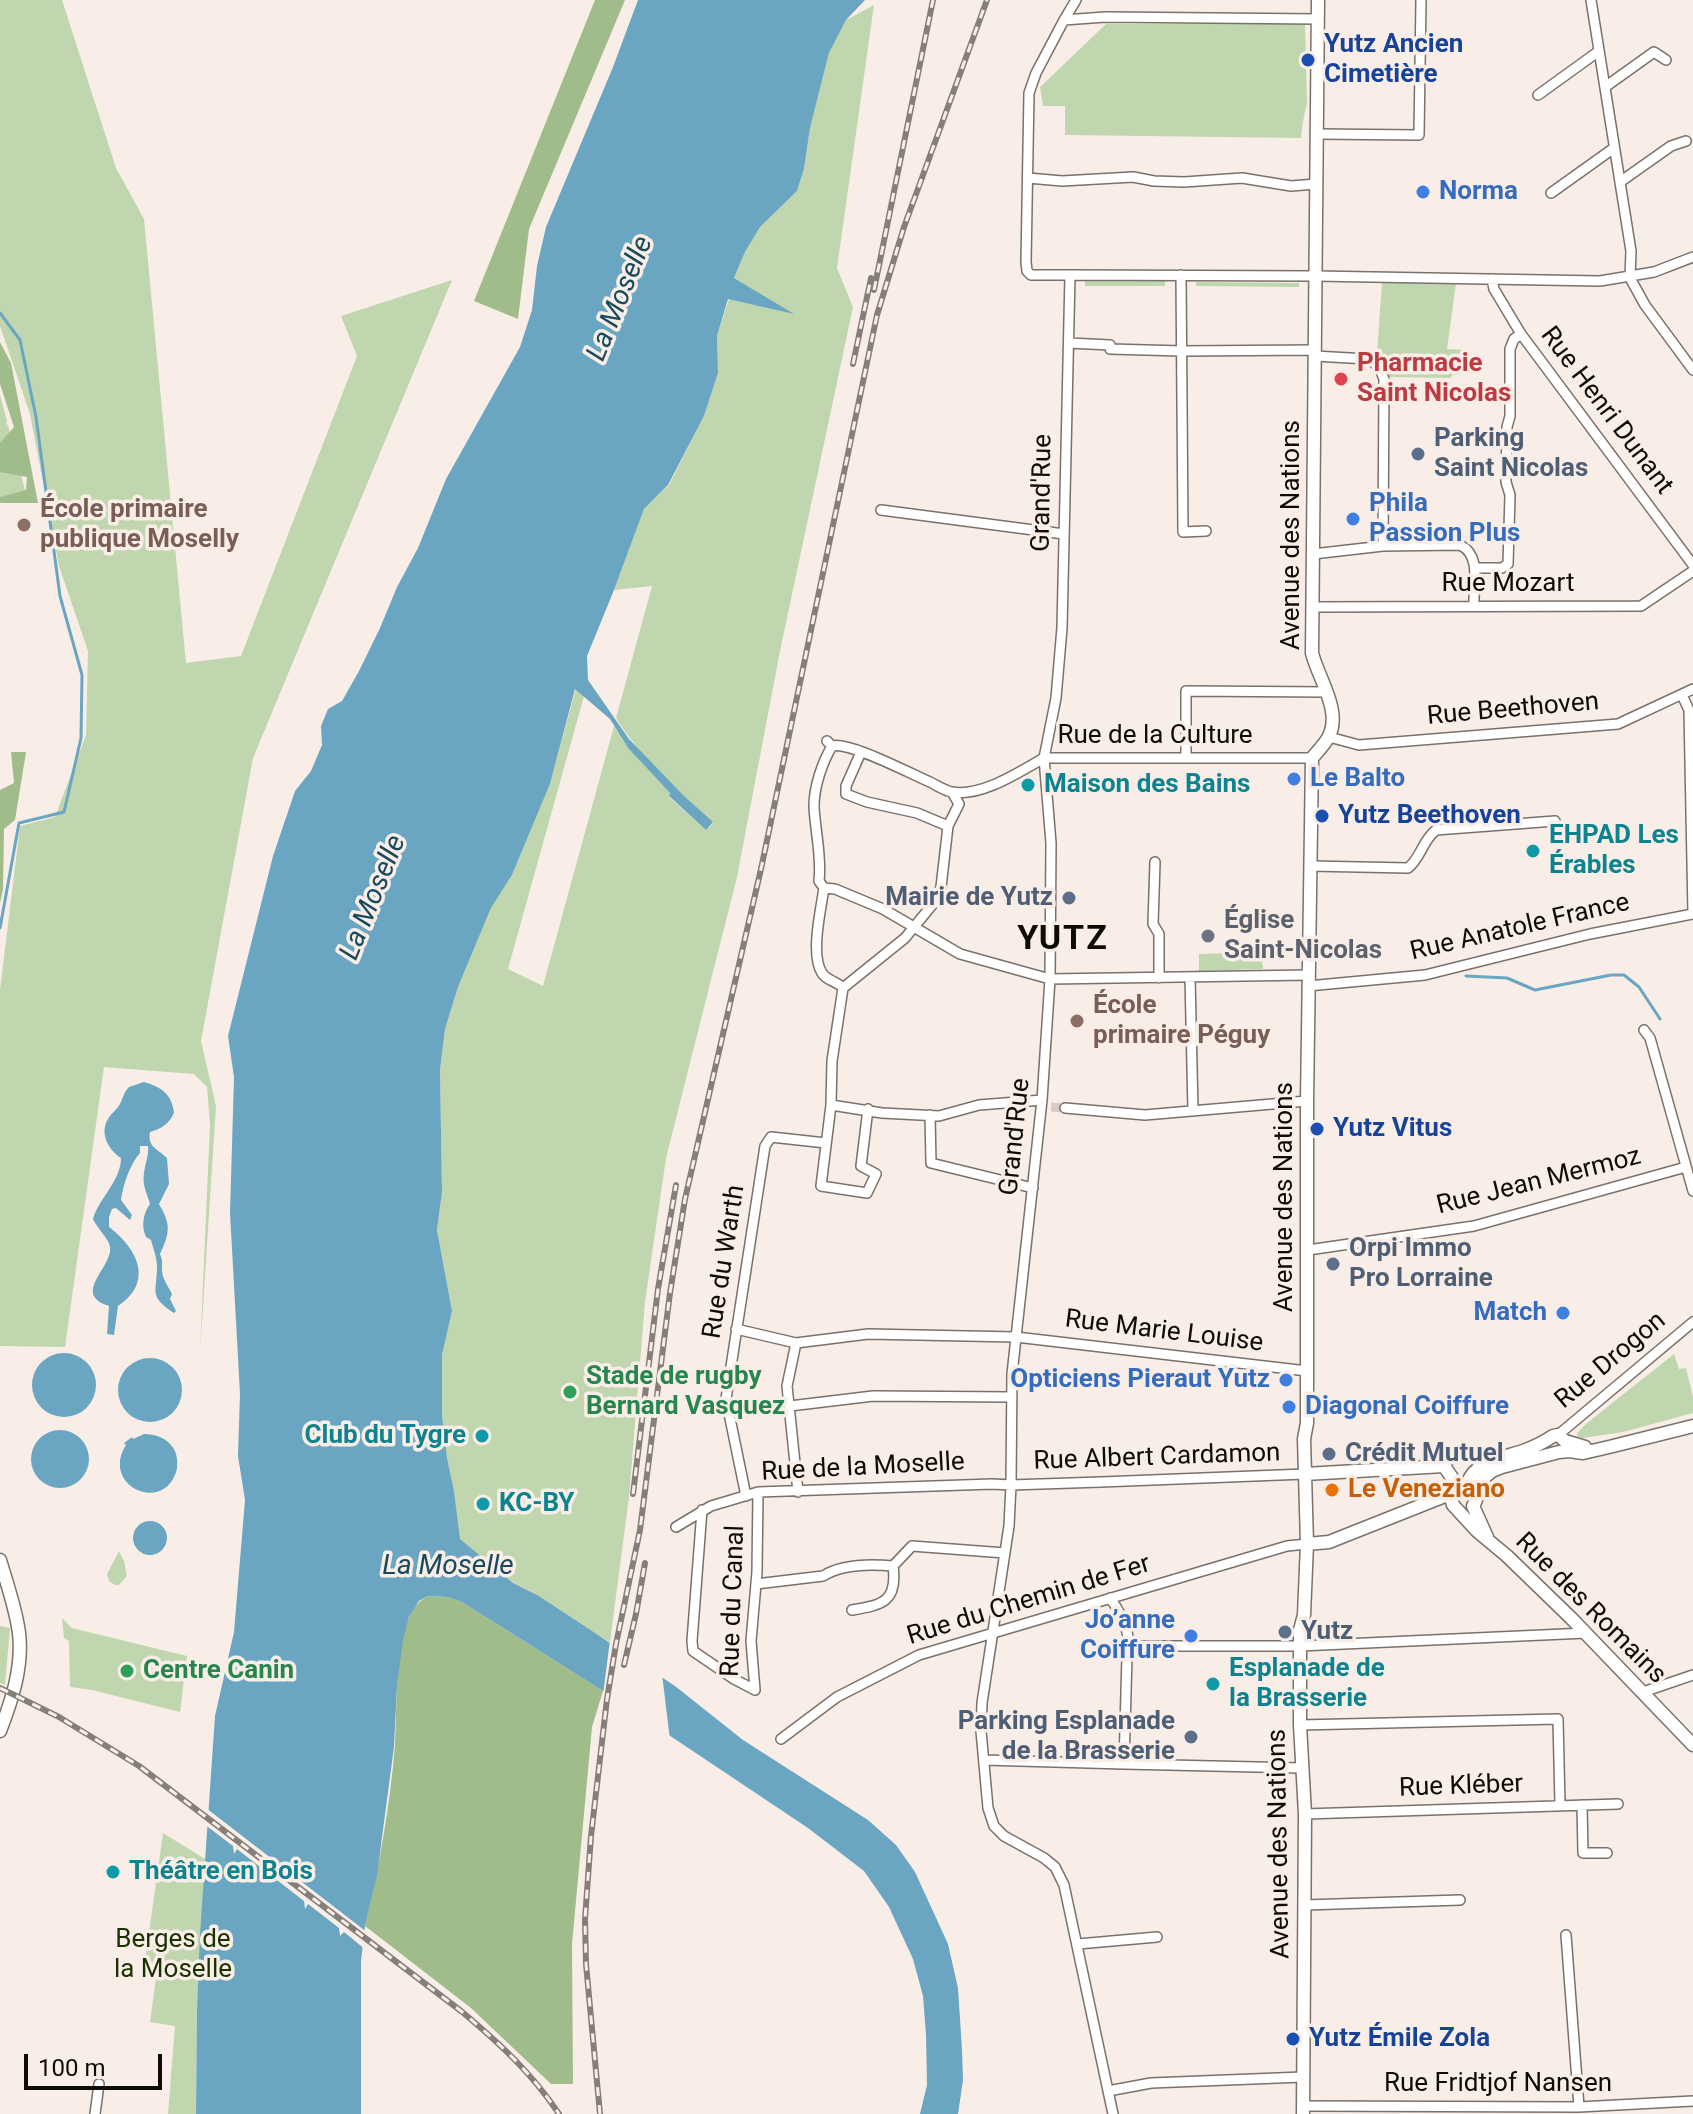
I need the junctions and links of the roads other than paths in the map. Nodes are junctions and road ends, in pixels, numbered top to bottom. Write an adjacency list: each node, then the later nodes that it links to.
1 (1076, 0): 6 (street)
2 (1318, 0): 5 (main road, Avenue des Nations)
3 (1421, 0): 11 (street)
4 (1591, 0): 7 (street)
5 (1318, 19): 6 (street); 11 (main road, Avenue des Nations)
6 (1064, 20): 14 (street)
7 (1599, 51): 9 (street); 10 (street)
8 (1666, 60): 9 (street)
9 (1605, 87): 13 (street)
10 (1538, 95)
11 (1317, 134): 16 (main road, Avenue des Nations)
12 (1686, 141): 15 (street)
13 (1614, 148): 15 (street); 17 (street)
14 (1028, 178): 16 (street); 19 (street)
15 (1620, 182): 22 (street)
16 (1316, 184): 21 (main road, Avenue des Nations)
17 (1551, 193)
18 (1693, 257): 22 (street)
19 (1070, 275): 20 (street); 25 (street, Grand'Rue)
20 (1181, 275): 21 (street); 26 (street)
21 (1315, 276): 23 (street); 27 (main road, Avenue des Nations)
22 (1630, 278): 23 (street); 28 (street)
23 (1492, 279): 24 (street, Rue Henri Dunant)
24 (1521, 334): 34 (street); 35 (street, Rue Henri Dunant)
25 (1069, 343): 26 (street); 31 (street, Grand'Rue)
26 (1182, 351): 27 (street); 30 (street)
27 (1315, 353): 32 (street); 33 (main road, Avenue des Nations)
28 (1693, 370)
29 (881, 510): 31 (street)
30 (1206, 531)
31 (1064, 534): 43 (street, Grand'Rue)
32 (1383, 546): 33 (street); 34 (street)
33 (1313, 554): 37 (main road, Avenue des Nations)
34 (1475, 568): 36 (street)
35 (1693, 568): 36 (street, Rue Mozart)
36 (1474, 606): 37 (street, Rue Mozart)
37 (1313, 607): 39 (main road, Avenue des Nations)
38 (1693, 689): 40 (street, Rue Beethoven)
39 (1327, 692): 41 (main road, Avenue des Nations); 44 (street)
40 (1682, 695): 41 (street, Rue Beethoven); 52 (street)
41 (1329, 737): 45 (main road)
42 (861, 752): 46 (street); 48 (street); 51 (street)
43 (1044, 758): 44 (street, Rue de la Culture); 46 (street, Rue de la Culture); 56 (street, Grand'Rue)
44 (1186, 758): 45 (street, Rue de la Culture)
45 (1312, 758): 50 (main road, Avenue des Nations)
46 (952, 792): 48 (street)
47 (1555, 821): 50 (street)
48 (948, 826): 53 (street)
49 (1155, 862): 55 (street)
50 (1310, 866): 57 (main road, Avenue des Nations)
51 (822, 884): 53 (street, Rue Anatole France); 58 (street)
52 (1693, 914): 57 (street, Rue Anatole France)
53 (915, 927): 56 (street, Rue Anatole France); 58 (street)
54 (1190, 977): 55 (street, Rue Anatole France); 57 (street, Rue Anatole France); 65 (street)
55 (1159, 978): 56 (street, Rue Anatole France)
56 (1050, 979): 62 (street, Grand'Rue)
57 (1308, 981): 60 (main road, Avenue des Nations)
58 (843, 988): 61 (street)
59 (1644, 1030): 68 (street)
60 (1307, 1101): 65 (street); 71 (main road, Avenue des Nations)
61 (831, 1105): 64 (street); 67 (street)
62 (1045, 1105): 66 (street); 69 (street, Grand'Rue)
63 (1065, 1108): 65 (street)
64 (868, 1109): 66 (street); 67 (street)
65 (1193, 1111)
66 (930, 1115): 69 (street)
67 (826, 1143): 73 (street, Rue du Warth)
68 (1686, 1167): 70 (street); 71 (street, Rue Jean Mermoz)
69 (1033, 1188): 74 (street, Grand'Rue)
70 (1693, 1191)
71 (1308, 1250): 76 (main road, Avenue des Nations)
72 (1693, 1322): 80 (street, Rue Drogon)
73 (736, 1329): 75 (street); 88 (street, Rue du Warth)
74 (1016, 1337): 75 (street, Rue Marie Louise); 76 (street, Rue Marie Louise); 77 (street, Grand'Rue)
75 (796, 1343): 78 (street)
76 (1307, 1371): 83 (main road, Avenue des Nations)
77 (1012, 1397): 78 (street); 84 (street, Grand'Rue)
78 (790, 1406): 87 (street)
79 (1693, 1426): 80 (main road)
80 (1561, 1443): 81 (main road); 85 (main road)
81 (1499, 1457): 82 (street); 85 (main road)
82 (1444, 1466): 83 (main road); 85 (main road, Rue des Romains)
83 (1305, 1474): 84 (street, Rue Albert Cardamon); 94 (main road, Avenue des Nations)
84 (1011, 1485): 87 (street, Rue de la Moselle); 95 (street, Grand'Rue)
85 (1462, 1487): 89 (main road); 90 (main road, Rue des Romains); 94 (main road)
86 (758, 1492): 87 (street, Rue de la Moselle); 88 (street, Rue de la Moselle); 98 (street, Rue du Canal)
87 (798, 1492)
88 (746, 1496): 91 (street, Rue de la Moselle)
89 (1473, 1506): 90 (main road); 93 (main road, Rue des Romains)
90 (1458, 1509): 93 (main road, Rue des Romains)
91 (702, 1510): 92 (street, Rue de la Moselle); 98 (street, Rue du Canal)
92 (676, 1527)
93 (1488, 1540): 102 (main road, Rue des Romains)
94 (1307, 1544): 99 (street, Rue du Chemin de Fer); 104 (main road, Avenue des Nations)
95 (1005, 1553): 97 (street); 101 (street, Grand'Rue)
96 (0, 1560): 108 (main road)
97 (893, 1566): 98 (street); 100 (street)
98 (756, 1584)
99 (1110, 1598): 101 (street, Rue du Chemin de Fer); 103 (street)
100 (852, 1610)
101 (994, 1633): 109 (street, Rue du Chemin de Fer); 111 (street, Grand'Rue)
102 (1586, 1633): 104 (street); 106 (main road, Rue des Romains)
103 (1129, 1646): 104 (street); 112 (street)
104 (1300, 1646): 107 (main road, Avenue des Nations)
105 (1693, 1675): 106 (street)
106 (1643, 1692): 110 (main road, Rue des Romains)
107 (1300, 1725): 113 (main road, Avenue des Nations); 115 (street)
108 (0, 1731)
109 (781, 1739)
110 (1693, 1745)
111 (984, 1760): 112 (street); 123 (street, Grand'Rue)
112 (1124, 1764): 113 (street)
113 (1301, 1768): 117 (main road, Avenue des Nations)
114 (1618, 1804): 116 (street, Rue Kléber)
115 (1560, 1805): 116 (street, Rue Kléber); 117 (street, Rue Kléber)
116 (1582, 1805): 118 (street)
117 (1305, 1814): 120 (main road, Avenue des Nations)
118 (1607, 1853)
119 (1460, 1900): 120 (street)
120 (1305, 1905): 124 (main road, Avenue des Nations)
121 (1566, 1935): 128 (street)
122 (1157, 1937): 123 (street)
123 (1078, 1944): 126 (street, Grand'Rue)
124 (1303, 2077): 126 (street); 129 (main road, Avenue des Nations)
125 (99, 2084): 131 (street)
126 (1108, 2091): 132 (street, Grand'Rue)
127 (1693, 2101): 128 (street, Rue Fridtjof Nansen)
128 (1579, 2107): 130 (street, Rue Fridtjof Nansen)
129 (1303, 2110): 130 (street, Rue Fridtjof Nansen)
130 (1532, 2110)
131 (95, 2114)
132 (1113, 2114)

